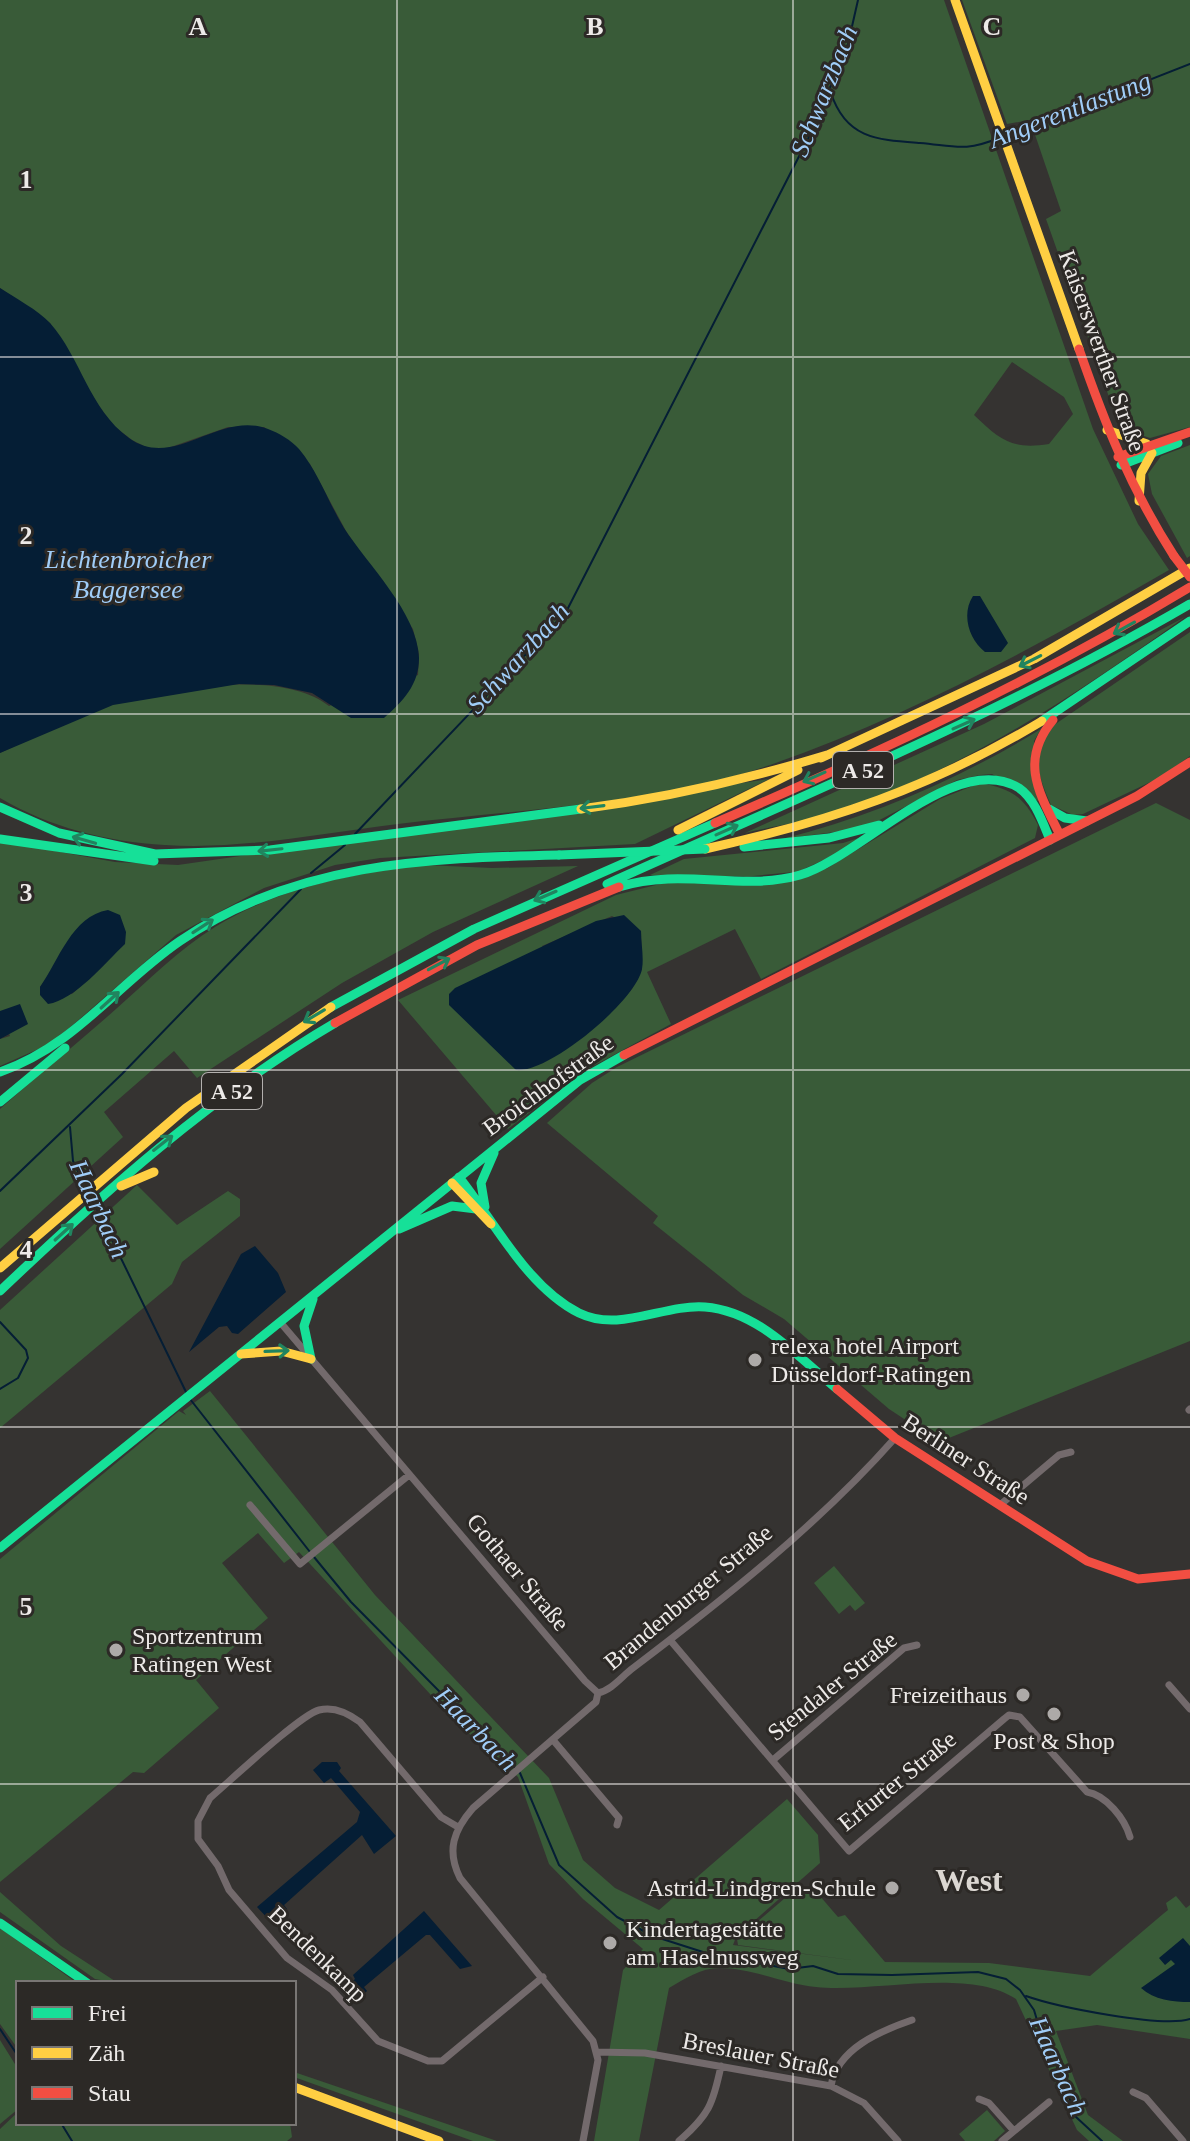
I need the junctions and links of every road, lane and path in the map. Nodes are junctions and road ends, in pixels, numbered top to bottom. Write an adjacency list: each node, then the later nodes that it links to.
1 (955, 0): 2 (main road, Kaiserswerther Straße)
2 (1107, 430): 5 (main road); 6 (main road, Kaiserswerther Straße)
3 (1190, 432): 5 (main road)
4 (1190, 439): 5 (main road)
5 (1150, 448): 6 (main road); 7 (main road)
6 (1119, 461): 7 (main road, Kaiserswerther Straße)
7 (1139, 501): 9 (main road, Kaiserswerther Straße, bridge)
8 (1190, 568): 12 (main road)
9 (1190, 577)
10 (1190, 586): 12 (main road); 26 (main road, A 52, one-way to 26)
11 (1190, 604): 27 (main road, A 52, one-way to 11)
12 (1104, 621): 15 (main road, one-way to 15)
13 (1190, 621): 14 (main road)
14 (1083, 695): 18 (main road); 24 (main road)
15 (827, 755): 25 (main road, one-way to 25); 26 (main road)
16 (1190, 762): 20 (main road, Broichhofstraße)
17 (0, 807): 25 (main road, one-way to 17)
18 (1046, 807): 20 (main road); 21 (main road)
19 (906, 815): 23 (main road); 24 (main road); 27 (main road)
20 (1087, 821): 21 (main road, Broichhofstraße)
21 (1060, 835): 23 (main road, Broichhofstraße)
22 (0, 839): 25 (main road)
23 (1050, 840): 31 (main road, Broichhofstraße)
24 (705, 849): 28 (main road, one-way to 24, bridge)
25 (216, 854)
26 (617, 865): 37 (main road, A 52, one-way to 37)
27 (529, 922): 34 (main road, A 52, one-way to 27)
28 (80, 1028): 29 (main road); 30 (main road)
29 (0, 1072)
30 (0, 1102)
31 (499, 1145): 33 (main road, Broichhofstraße); 35 (main road)
32 (154, 1172): 34 (main road)
33 (456, 1180): 35 (main road, Berliner Straße); 36 (main road, Broichhofstraße)
34 (105, 1196): 38 (main road, A 52, one-way to 34)
35 (481, 1210): 36 (main road); 43 (main road, Berliner Straße)
36 (396, 1230): 39 (main road, Broichhofstraße)
37 (0, 1268)
38 (0, 1291)
39 (314, 1296): 40 (main road, Broichhofstraße); 42 (main road)
40 (280, 1322): 41 (main road, Broichhofstraße); 42 (street, Gothaer Straße)
41 (241, 1354): 42 (main road, one-way to 42); 48 (main road, Broichhofstraße)
42 (311, 1359): 45 (street, Gothaer Straße)
43 (895, 1438): 47 (main road, Berliner Straße); 50 (street, Brandenburger Straße)
44 (1071, 1452): 47 (street)
45 (409, 1475): 46 (street); 53 (street, Gothaer Straße)
46 (250, 1505)
47 (1000, 1505): 49 (main road, Berliner Straße)
48 (0, 1548)
49 (1190, 1574)
50 (670, 1640): 53 (street, Brandenburger Straße); 56 (street, Erfurter Straße)
51 (917, 1645): 56 (street, Stendaler Straße)
52 (1169, 1685): 54 (street)
53 (598, 1693): 55 (street, Brandenburger Straße)
54 (1190, 1709)
55 (553, 1740): 57 (street); 58 (street, Brandenburger Straße)
56 (773, 1760): 59 (street, Erfurter Straße)
57 (617, 1825)
58 (458, 1827): 61 (street); 61 (street, Bendenkamp)
59 (1130, 1837)
60 (0, 1923): 62 (main road)
61 (543, 1977): 64 (street)
62 (84, 1981)
63 (912, 2020): 66 (street)
64 (597, 2052): 65 (street, Breslauer Straße); 73 (street)
65 (721, 2066): 66 (street, Breslauer Straße); 74 (street)
66 (831, 2086): 75 (street, Breslauer Straße)
67 (296, 2088): 72 (main road)
68 (1133, 2092): 77 (street)
69 (979, 2099): 71 (street)
70 (1049, 2102): 71 (street)
71 (1014, 2131): 76 (street)
72 (439, 2141)
73 (583, 2141)
74 (679, 2141)
75 (898, 2141)
76 (1002, 2141)
77 (1183, 2141)

